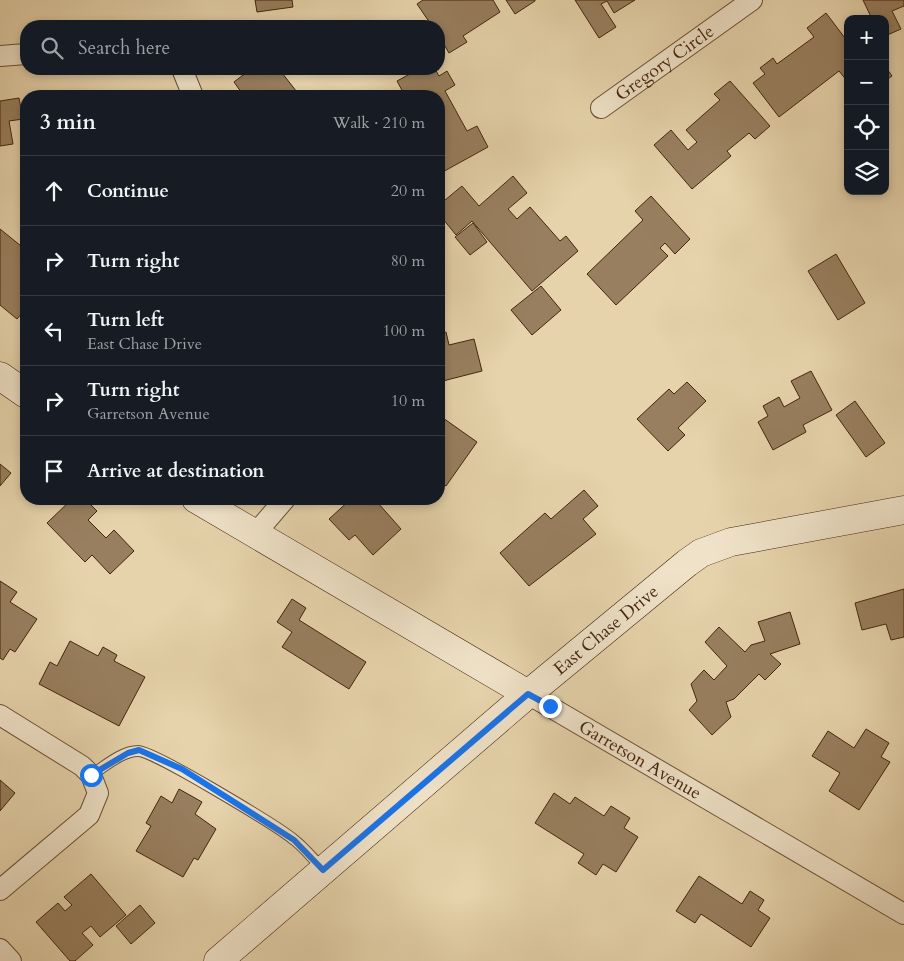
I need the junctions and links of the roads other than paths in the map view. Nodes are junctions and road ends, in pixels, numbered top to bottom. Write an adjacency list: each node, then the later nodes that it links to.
1 (752, 0): 6 (street, Gregory Circle)
2 (20, 54): 3 (street)
3 (0, 56)
4 (184, 75): 5 (street)
5 (191, 90)
6 (601, 108)
7 (0, 376): 8 (street)
8 (20, 390)
9 (206, 505): 12 (street, Garretson Avenue)
10 (280, 505): 12 (street)
11 (904, 510): 13 (street, East Chase Drive)
12 (255, 534): 13 (street, Garretson Avenue)
13 (528, 694): 16 (street, East Chase Drive); 18 (street, Garretson Avenue)
14 (0, 715): 15 (street)
15 (91, 775): 16 (lane); 17 (street)
16 (323, 870): 21 (street, East Chase Drive)
17 (0, 890)
18 (904, 914)
19 (0, 949): 20 (street)
20 (11, 961)
21 (218, 961)

